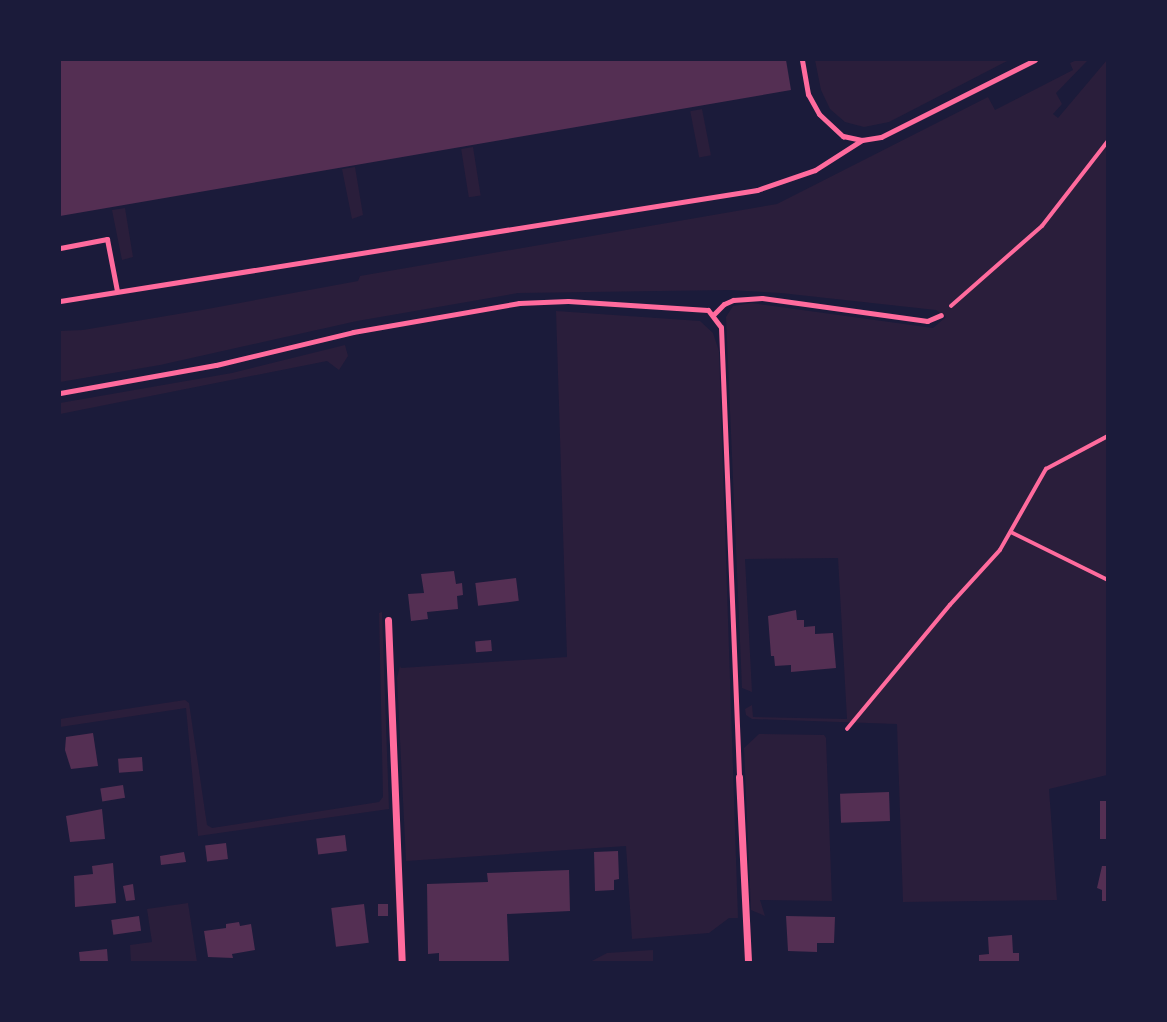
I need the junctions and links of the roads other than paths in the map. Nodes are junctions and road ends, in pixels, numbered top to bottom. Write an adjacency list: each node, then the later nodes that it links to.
1 (802, 60): 3 (lane)
2 (1035, 60): 3 (lane)
3 (862, 140): 5 (lane)
4 (60, 248): 5 (lane)
5 (117, 291): 6 (lane)
6 (60, 301)
7 (714, 314): 8 (lane); 9 (lane); 11 (lane)
8 (941, 315)
9 (60, 393)
10 (388, 620): 12 (street)
11 (739, 776): 13 (street)
12 (402, 962)
13 (748, 962)

